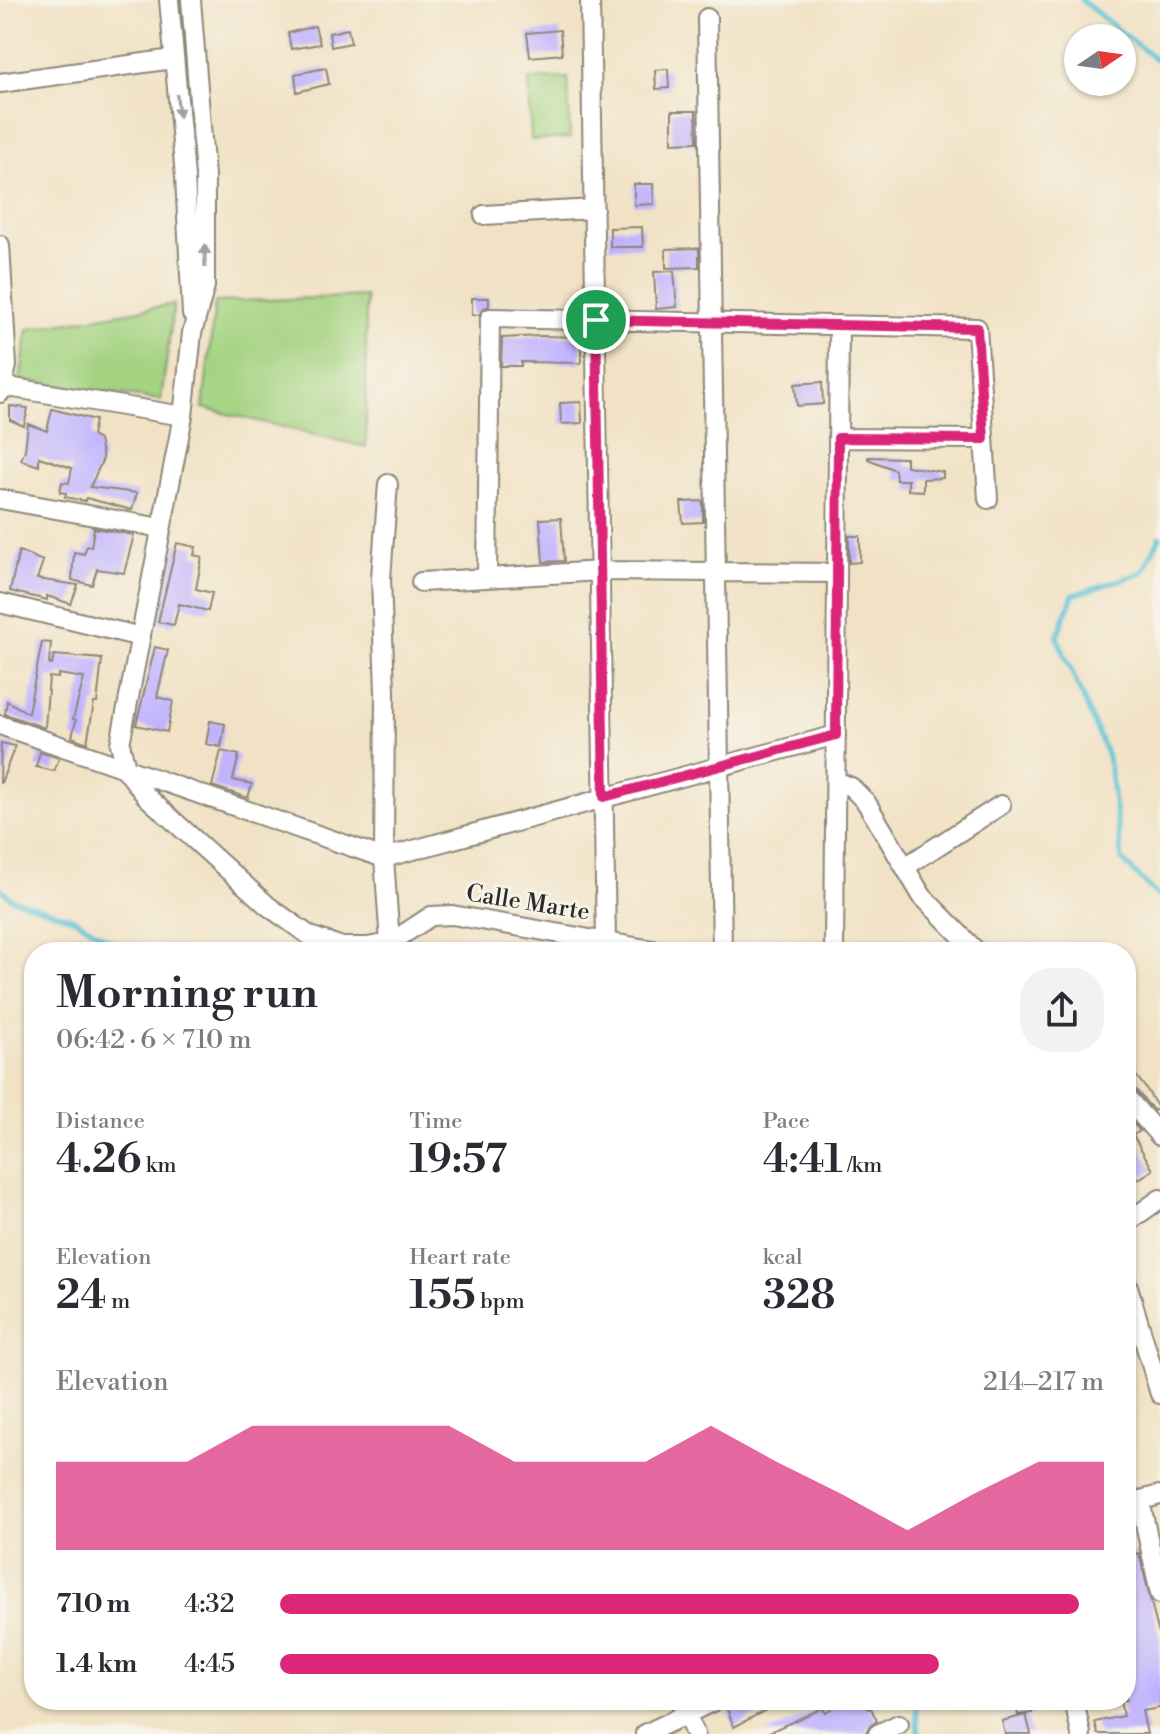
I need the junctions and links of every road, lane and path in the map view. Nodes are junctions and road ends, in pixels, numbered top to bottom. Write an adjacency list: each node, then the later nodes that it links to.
1 (169, 0): 5 (street)
2 (191, 0): 13 (street, one-way to 2)
3 (590, 0): 7 (street)
4 (707, 18): 11 (street)
5 (173, 59): 6 (street); 13 (street, one-way to 13)
6 (0, 83)
7 (594, 209): 8 (street); 10 (street)
8 (484, 215)
9 (0, 245): 14 (street)
10 (596, 320): 11 (street); 23 (street); 26 (street)
11 (712, 322): 12 (street); 24 (street)
12 (839, 325): 17 (street); 18 (street)
13 (192, 333): 16 (street)
14 (4, 365): 15 (street)
15 (1, 390): 16 (street)
16 (183, 416): 22 (street)
17 (838, 438): 18 (street); 25 (street)
18 (984, 439): 21 (street)
19 (388, 484): 37 (street)
20 (0, 499): 22 (street)
21 (988, 499)
22 (161, 528): 29 (street)
23 (600, 571): 24 (street); 26 (street); 35 (street)
24 (716, 572): 25 (street); 32 (street)
25 (837, 573): 31 (street)
26 (487, 578): 27 (street)
27 (421, 582)
28 (0, 603): 29 (street)
29 (141, 637): 33 (street)
30 (0, 725): 33 (street)
31 (836, 735): 32 (street); 34 (street)
32 (719, 768): 35 (street); 44 (street)
33 (127, 771): 37 (street); 40 (street)
34 (836, 781): 38 (street); 45 (street)
35 (604, 797): 37 (street); 39 (street)
36 (1001, 805): 38 (street)
37 (384, 858): 41 (street)
38 (905, 867): 46 (street)
39 (606, 941): 42 (street, Calle Marte); 43 (street, Calle Marte)
40 (327, 942)
41 (390, 942)
42 (392, 942)
43 (611, 942)
44 (722, 942)
45 (834, 942)
46 (967, 942)
47 (1136, 1108): 48 (street)
48 (1160, 1136)
49 (1160, 1199): 50 (street)
50 (1136, 1216)
51 (1136, 1314): 52 (street)
52 (1160, 1394)
53 (1160, 1495): 54 (street)
54 (1136, 1501)
55 (1136, 1512): 56 (street)
56 (1160, 1594)
57 (679, 1710): 61 (street)
58 (684, 1710): 62 (street)
59 (1076, 1710): 64 (street)
60 (899, 1724): 63 (street)
61 (645, 1734)
62 (695, 1734)
63 (878, 1734)
64 (1081, 1734)

